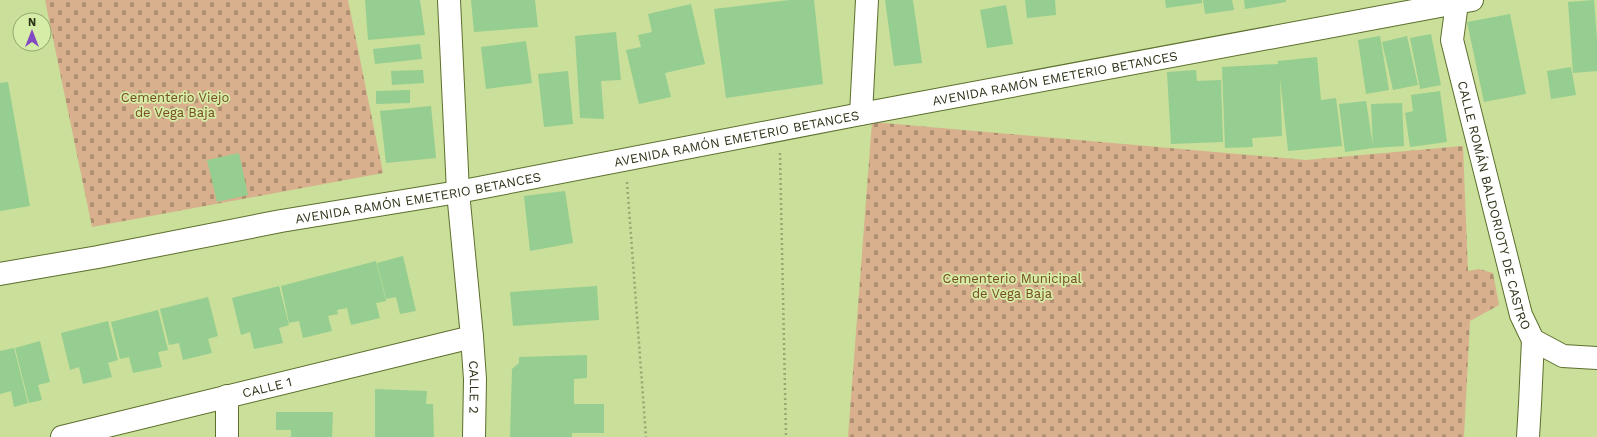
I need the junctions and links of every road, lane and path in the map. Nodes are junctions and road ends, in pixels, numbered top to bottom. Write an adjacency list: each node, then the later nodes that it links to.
1 (449, 0): 7 (street, CALLE 2)
2 (867, 0): 4 (street)
3 (1462, 1): 4 (street, AVENIDA RAMÓN EMETERIO BETANCES); 10 (street, CALLE ROMÁN BALDORIOTY DE CASTRO)
4 (861, 114): 5 (street, AVENIDA RAMÓN EMETERIO BETANCES)
5 (780, 130): 6 (street, AVENIDA RAMÓN EMETERIO BETANCES); 17 (path)
6 (626, 160): 7 (street, AVENIDA RAMÓN EMETERIO BETANCES); 16 (path)
7 (458, 192): 8 (street, AVENIDA RAMÓN EMETERIO BETANCES); 9 (street, CALLE 2)
8 (0, 274)
9 (472, 337): 12 (street, CALLE 1); 15 (street, CALLE 2)
10 (1533, 340): 11 (street, CALLE ROMÁN BALDORIOTY DE CASTRO); 18 (street)
11 (1597, 358)
12 (227, 396): 13 (street, CALLE 1); 14 (street)
13 (62, 437)
14 (227, 437)
15 (474, 437)
16 (646, 437)
17 (786, 437)
18 (1528, 437)

